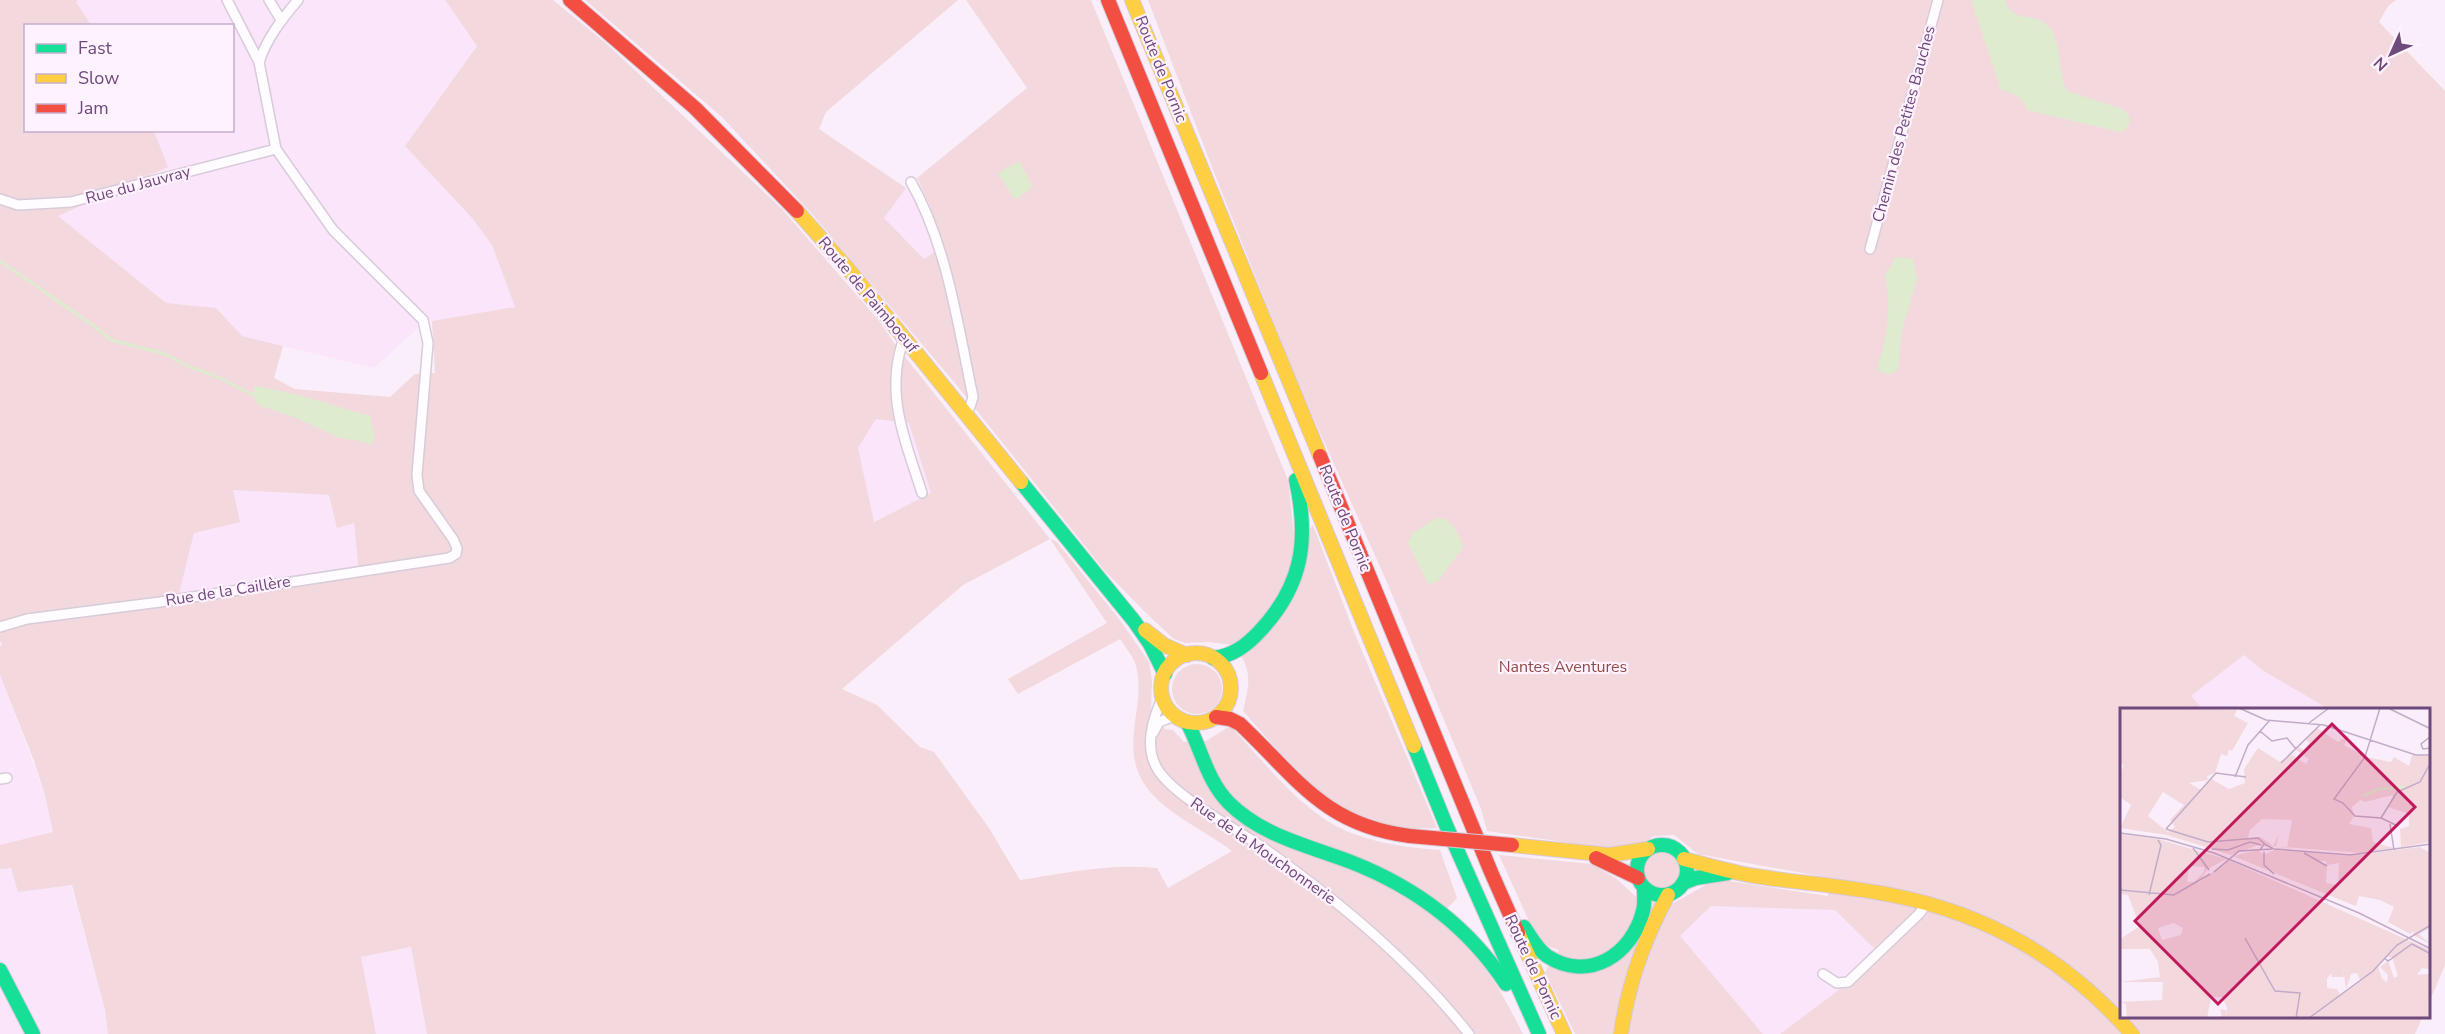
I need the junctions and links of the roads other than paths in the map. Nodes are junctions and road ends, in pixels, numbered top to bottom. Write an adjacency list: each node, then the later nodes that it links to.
1 (227, 0): 9 (street)
2 (269, 0): 8 (street)
3 (298, 0): 8 (street)
4 (570, 0): 14 (main road, Route de Paimboeuf)
5 (1108, 0): 16 (main road, Route de Pornic)
6 (1132, 0): 30 (main road, Route de Pornic)
7 (1938, 0): 13 (street, Chemin des Petites Bauches)
8 (281, 20): 9 (street)
9 (259, 62): 10 (street)
10 (276, 148): 12 (street, Rue du Jauvray); 19 (street, Rue de la Caillère)
11 (911, 182): 15 (street)
12 (0, 199)
13 (1870, 249)
14 (904, 338): 15 (main road, Route de Paimboeuf); 17 (street)
15 (964, 412): 18 (main road, Route de Paimboeuf)
16 (1285, 433): 21 (main road); 40 (main road, Route de Pornic)
17 (922, 493)
18 (1134, 621): 20 (main road, Route de Paimboeuf); 22 (main road, Route de Paimboeuf)
19 (0, 627)
20 (1187, 655): 21 (main road); 22 (main road)
21 (1213, 658): 23 (main road)
22 (1164, 674): 24 (main road)
23 (1230, 695): 25 (main road); 28 (main road)
24 (1163, 697): 26 (main road); 27 (street, Rue de la Mouchonnerie)
25 (1216, 717): 26 (main road); 28 (main road)
26 (1181, 719): 27 (street); 40 (main road)
27 (1152, 735): 42 (street, Rue de la Mouchonnerie)
28 (1257, 740): 31 (main road, bridge)
29 (1648, 849): 31 (main road); 32 (main road); 34 (main road)
30 (1484, 854): 34 (main road); 43 (main road, Route de Pornic)
31 (1585, 854): 34 (main road)
32 (1684, 859): 33 (main road); 35 (main road)
33 (1731, 872): 35 (main road); 37 (main road)
34 (1641, 883): 36 (main road)
35 (1683, 883): 36 (main road)
36 (1668, 895): 44 (main road)
37 (1927, 903): 39 (street); 45 (main road)
38 (0, 970): 41 (main road)
39 (1823, 974)
40 (1536, 1029)
41 (33, 1034)
42 (1469, 1034)
43 (1564, 1034)
44 (1621, 1034)
45 (2132, 1034)

